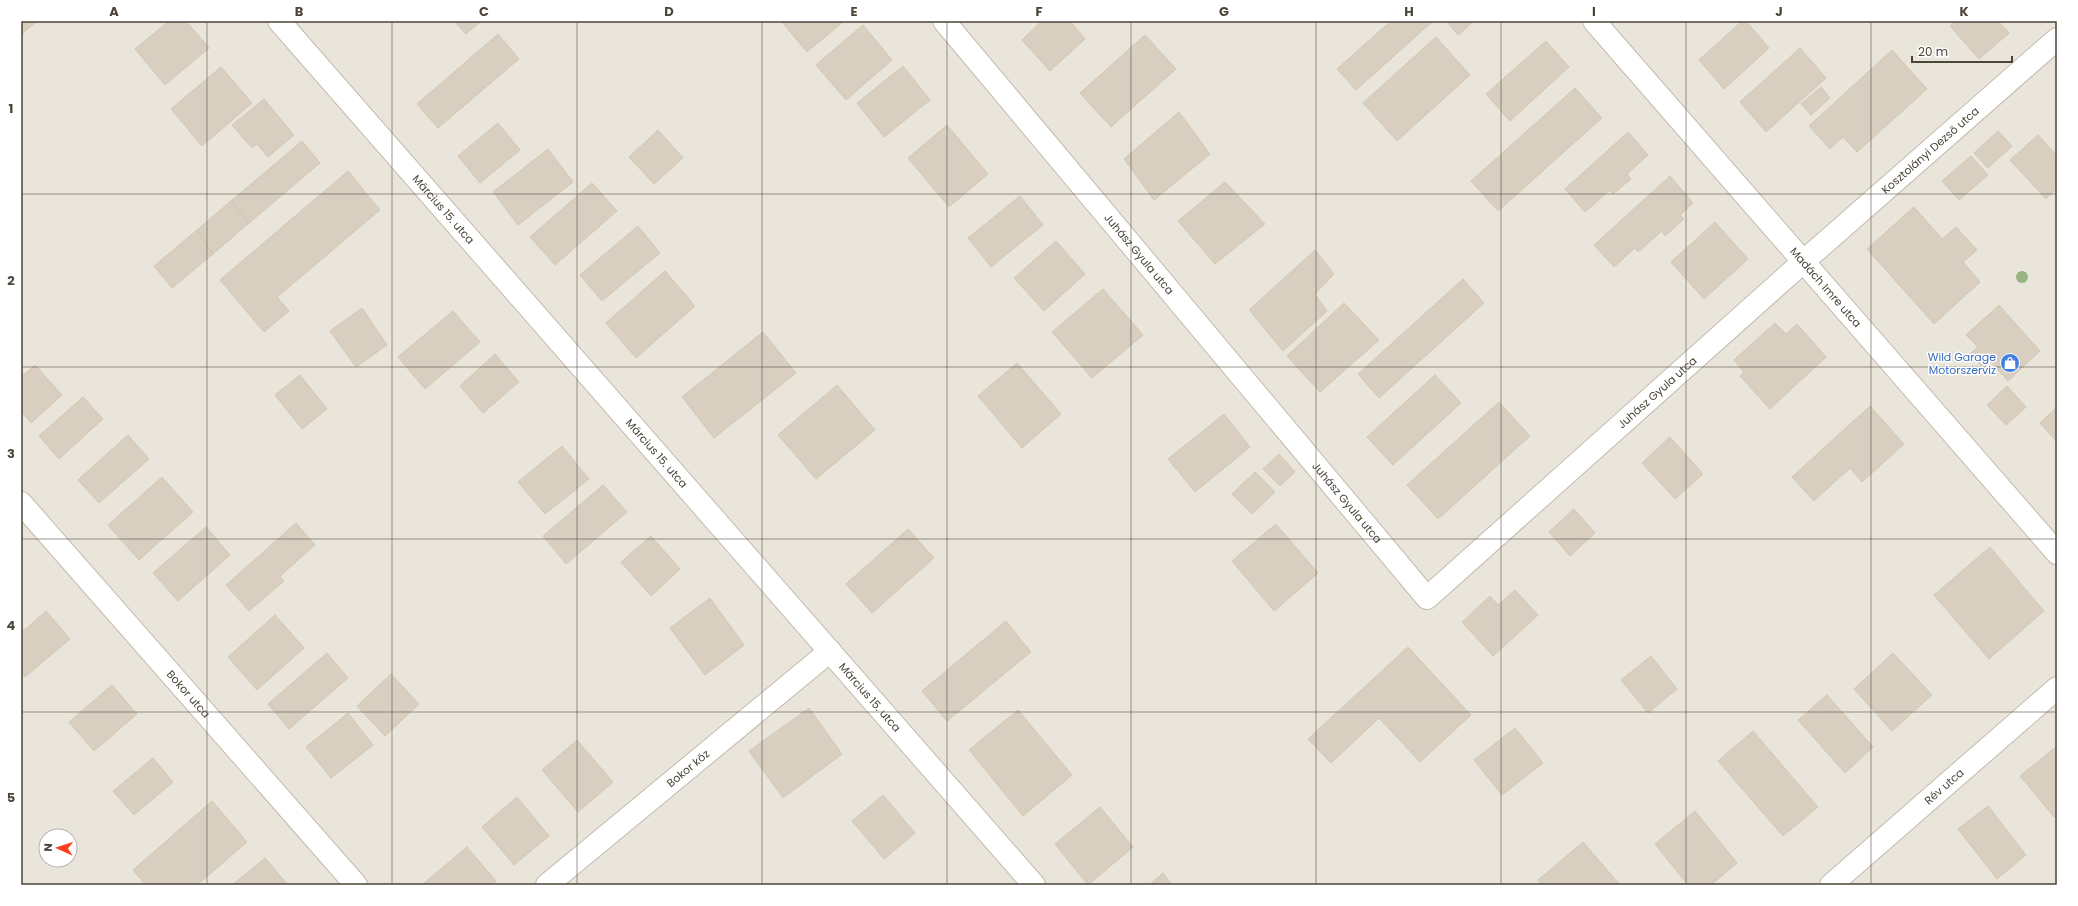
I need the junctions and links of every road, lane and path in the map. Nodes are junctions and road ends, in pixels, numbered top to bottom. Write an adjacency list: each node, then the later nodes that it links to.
1 (279, 21): 8 (street, Március 15. utca)
2 (944, 21): 5 (street, Juhász Gyula utca)
3 (1594, 21): 5 (street, Madách Imre utca)
4 (2057, 40): 5 (street, Kosztolányi Dezső utca)
5 (1803, 262): 7 (street, Madách Imre utca)
6 (21, 503): 10 (street, Bokor utca)
7 (2057, 553)
8 (830, 651): 11 (street, Bokor köz); 12 (street, Március 15. utca)
9 (2057, 688): 13 (street, Rév utca)
10 (356, 885)
11 (547, 885)
12 (1034, 885)
13 (1831, 885)

